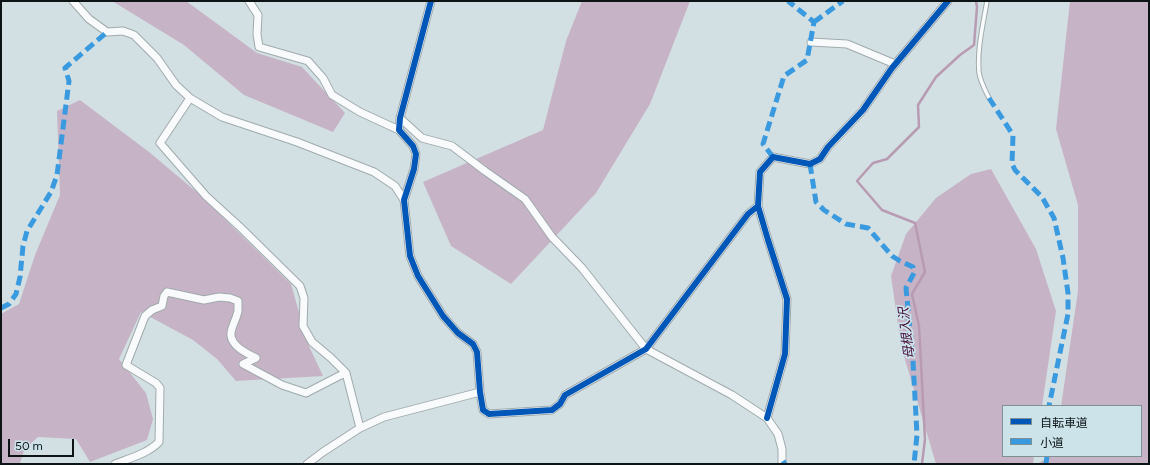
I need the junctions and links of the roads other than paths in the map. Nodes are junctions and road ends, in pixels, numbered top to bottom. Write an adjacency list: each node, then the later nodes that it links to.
1 (73, 1): 8 (street)
2 (249, 1): 11 (street)
3 (431, 1): 10 (street)
4 (948, 1): 7 (street)
5 (987, 1): 9 (lane)
6 (811, 42): 7 (street)
7 (895, 64): 13 (street)
8 (190, 98): 12 (street); 15 (street)
9 (989, 98)
10 (400, 118): 11 (street); 14 (street)
11 (399, 130): 12 (street)
12 (404, 200): 16 (street)
13 (758, 206): 14 (street); 17 (street)
14 (646, 349): 16 (street); 17 (street)
15 (346, 373): 18 (street); 19 (street)
16 (480, 392): 18 (street)
17 (766, 418): 21 (street)
18 (360, 428): 20 (street)
19 (115, 464)
20 (308, 464)
21 (782, 464)

